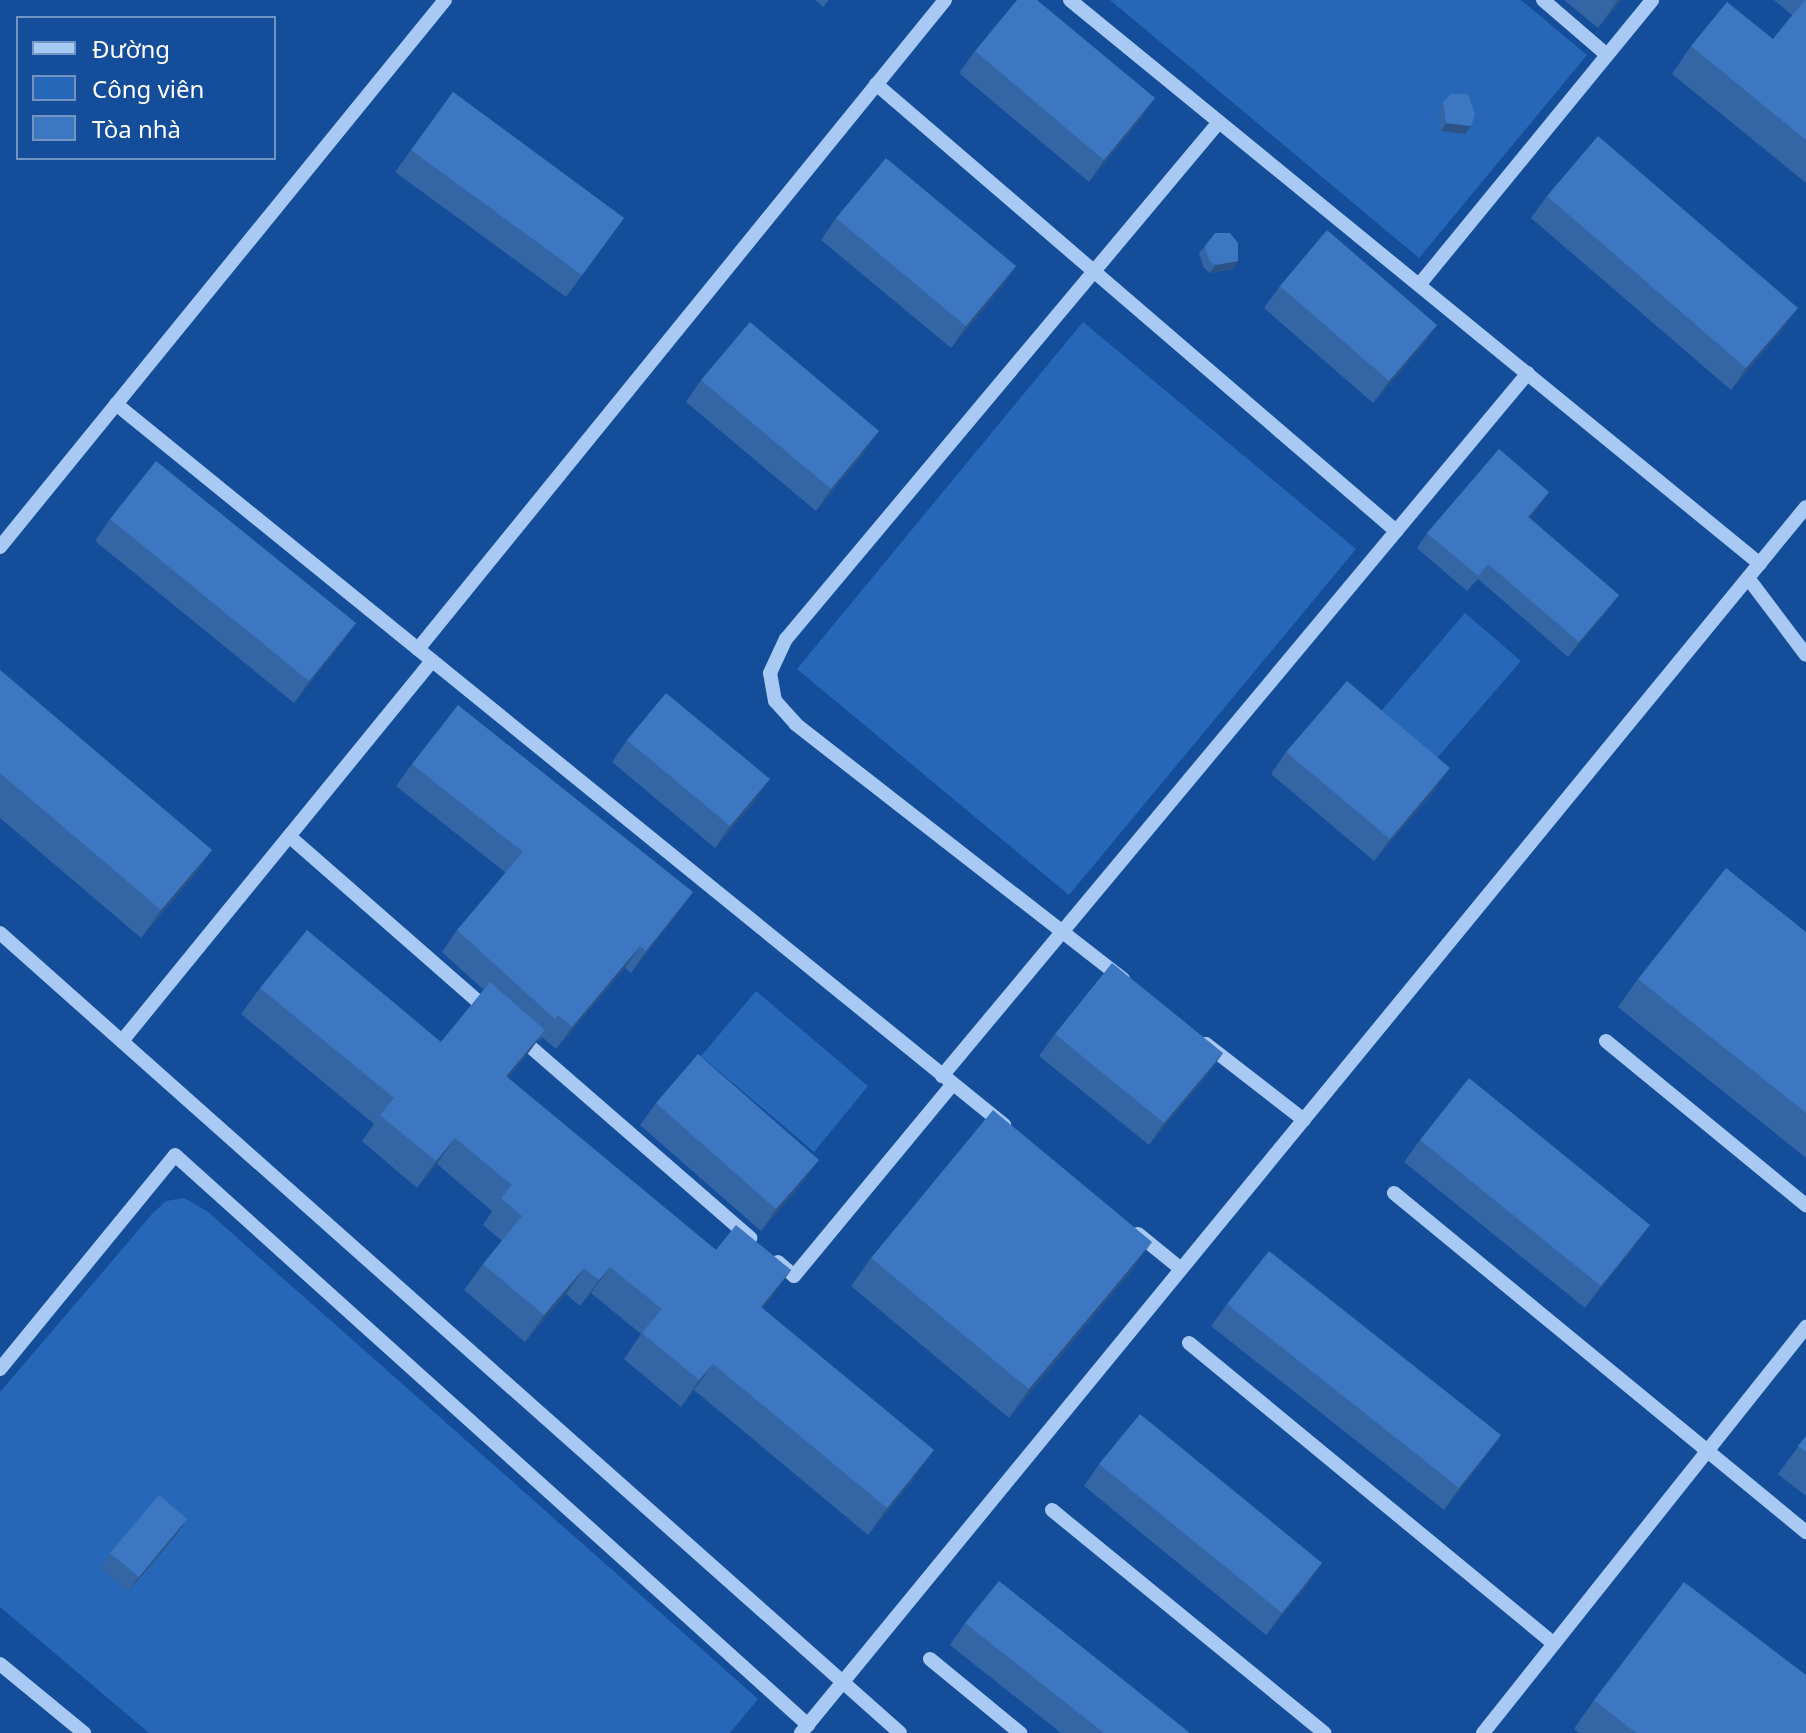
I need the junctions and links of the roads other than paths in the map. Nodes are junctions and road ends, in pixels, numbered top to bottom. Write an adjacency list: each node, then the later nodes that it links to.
1 (445, 0): 12 (lane)
2 (945, 0): 7 (lane)
3 (1070, 0): 8 (lane)
4 (1543, 0): 6 (lane)
5 (1652, 0): 6 (lane)
6 (1607, 55): 10 (lane)
7 (876, 84): 9 (lane); 18 (lane)
8 (1219, 122): 9 (lane); 10 (lane)
9 (1094, 272): 14 (lane); 22 (lane)
10 (1419, 285): 11 (lane)
11 (1528, 373): 14 (lane); 16 (lane)
12 (116, 404): 15 (lane); 18 (lane)
13 (1806, 507): 16 (lane)
14 (1396, 531): 22 (lane)
15 (0, 547)
16 (1760, 564): 17 (lane)
17 (1748, 578): 19 (lane); 29 (lane)
18 (418, 649): 20 (lane)
19 (1806, 655)
20 (432, 661): 21 (lane); 28 (lane)
21 (289, 836): 26 (lane); 34 (lane)
22 (1062, 931): 24 (lane); 28 (lane)
23 (0, 933): 26 (lane)
24 (1134, 988)
25 (1195, 1035): 29 (lane)
26 (122, 1041): 46 (lane)
27 (1606, 1041): 32 (lane)
28 (947, 1080): 30 (lane); 35 (lane)
29 (1304, 1120): 36 (lane)
30 (1013, 1133)
31 (1394, 1193): 40 (lane)
32 (1806, 1205)
33 (1121, 1220): 36 (lane)
34 (758, 1244)
35 (770, 1255)
36 (1181, 1269): 46 (lane)
37 (1806, 1327): 40 (lane)
38 (1189, 1343): 43 (lane)
39 (0, 1369): 47 (lane)
40 (1707, 1451): 42 (lane); 43 (lane)
41 (1052, 1510): 52 (lane)
42 (1806, 1532)
43 (1554, 1644): 48 (lane)
44 (930, 1659): 51 (lane)
45 (0, 1664): 49 (lane)
46 (842, 1683): 47 (lane); 50 (lane)
47 (805, 1729)
48 (1491, 1730)
49 (84, 1733)
50 (900, 1733)
51 (1020, 1733)
52 (1324, 1733)

